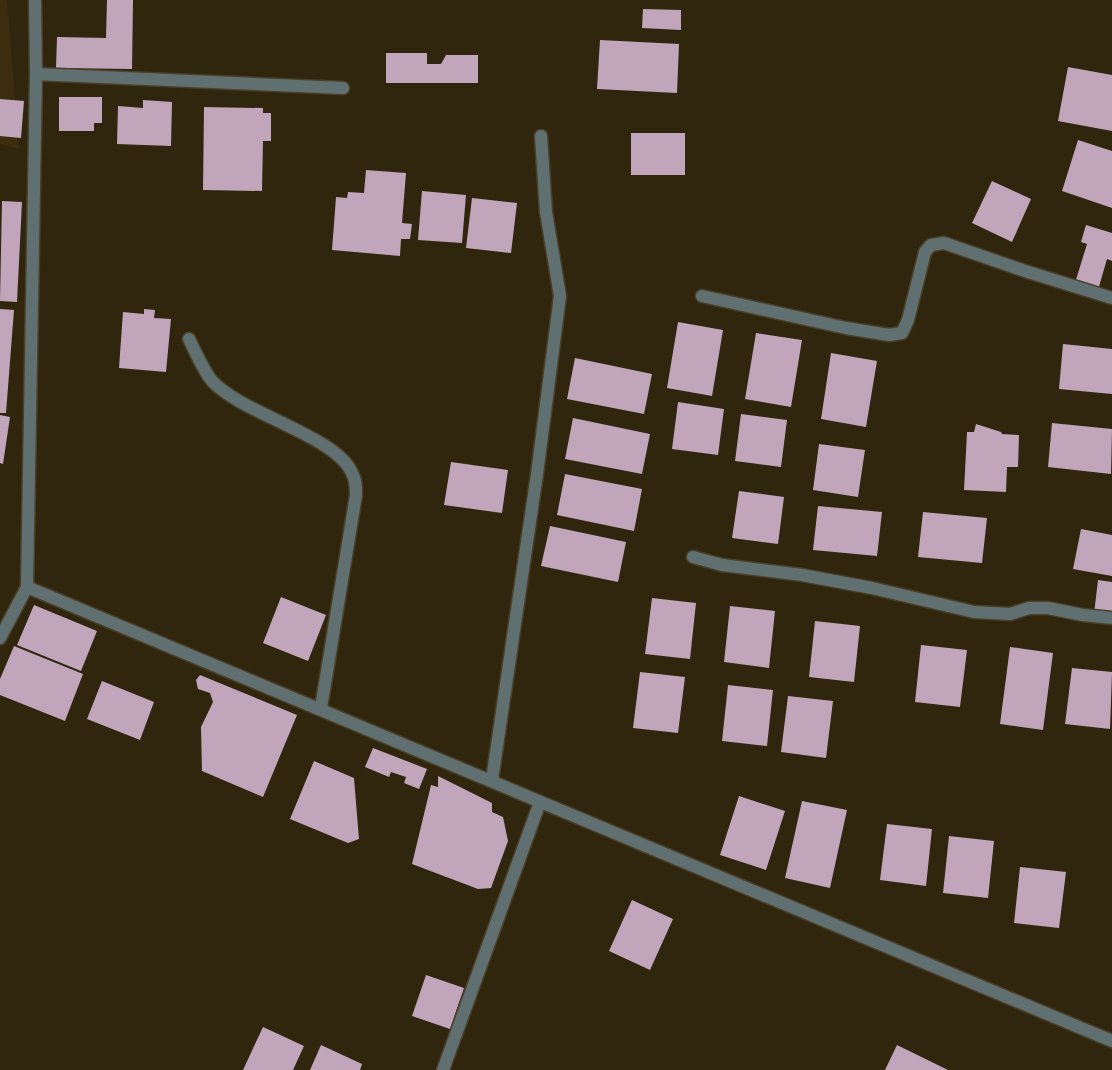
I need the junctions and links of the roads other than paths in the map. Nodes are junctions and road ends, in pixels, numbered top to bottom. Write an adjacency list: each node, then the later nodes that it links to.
1 (36, 0): 2 (street)
2 (36, 74): 3 (street); 9 (street)
3 (343, 88)
4 (541, 136): 13 (street)
5 (702, 296): 6 (street)
6 (1112, 298)
7 (189, 340): 12 (street)
8 (693, 557): 10 (street)
9 (27, 587): 11 (street); 12 (street)
10 (1112, 618)
11 (0, 638)
12 (321, 708): 13 (street)
13 (492, 780): 14 (street)
14 (540, 802): 15 (street); 16 (street)
15 (1112, 1041)
16 (443, 1070)

